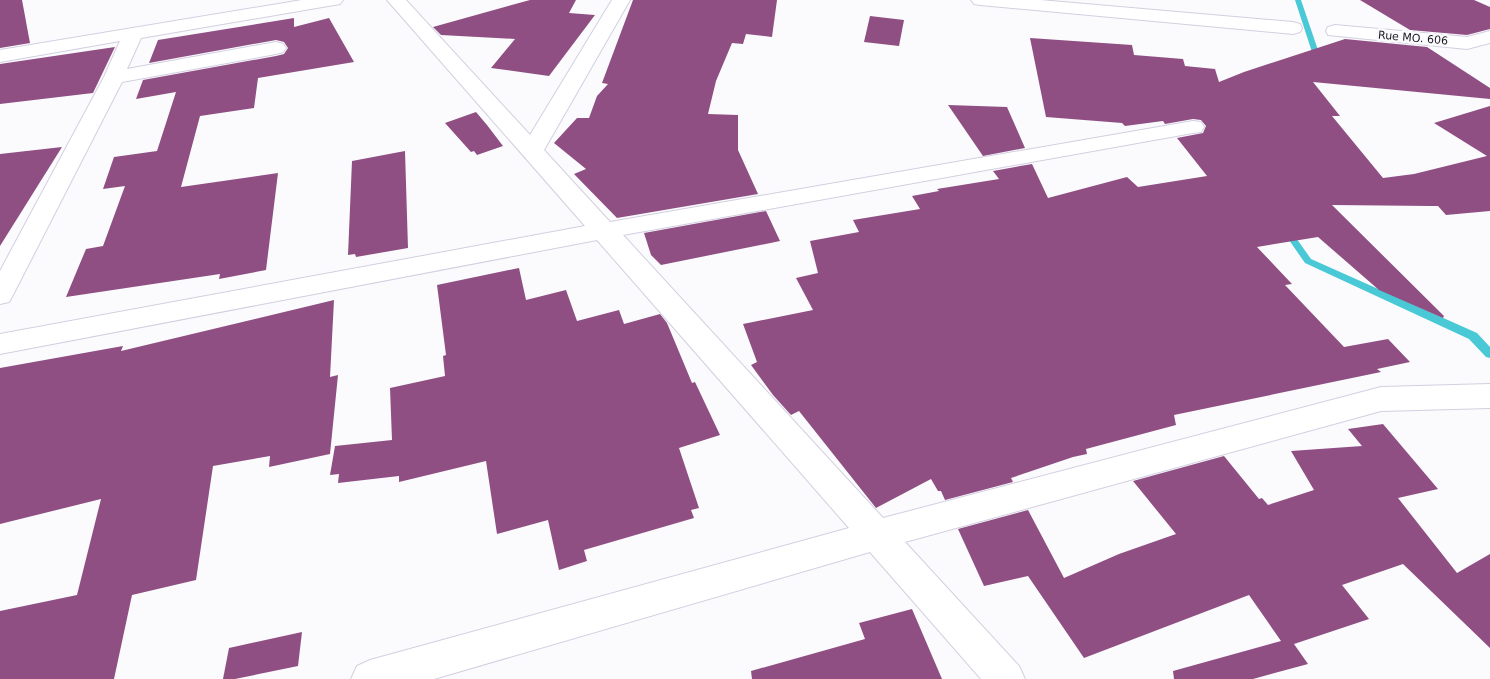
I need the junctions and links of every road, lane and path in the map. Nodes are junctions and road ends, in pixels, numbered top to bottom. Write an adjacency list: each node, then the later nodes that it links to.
1 (334, 0): 7 (street)
2 (396, 0): 13 (street)
3 (621, 0): 13 (street)
4 (980, 0): 5 (street)
5 (1293, 28)
6 (1335, 31): 8 (street, Rue MO. 606)
7 (133, 34): 10 (street); 11 (street)
8 (1490, 37)
9 (276, 48): 11 (street)
10 (0, 56)
11 (114, 77): 15 (street)
12 (1193, 127): 14 (street)
13 (532, 151): 14 (street)
14 (602, 231): 16 (street); 18 (street)
15 (0, 294)
16 (0, 344)
17 (1490, 396): 18 (street)
18 (877, 535): 19 (street); 20 (street)
19 (370, 679)
20 (1006, 679)

